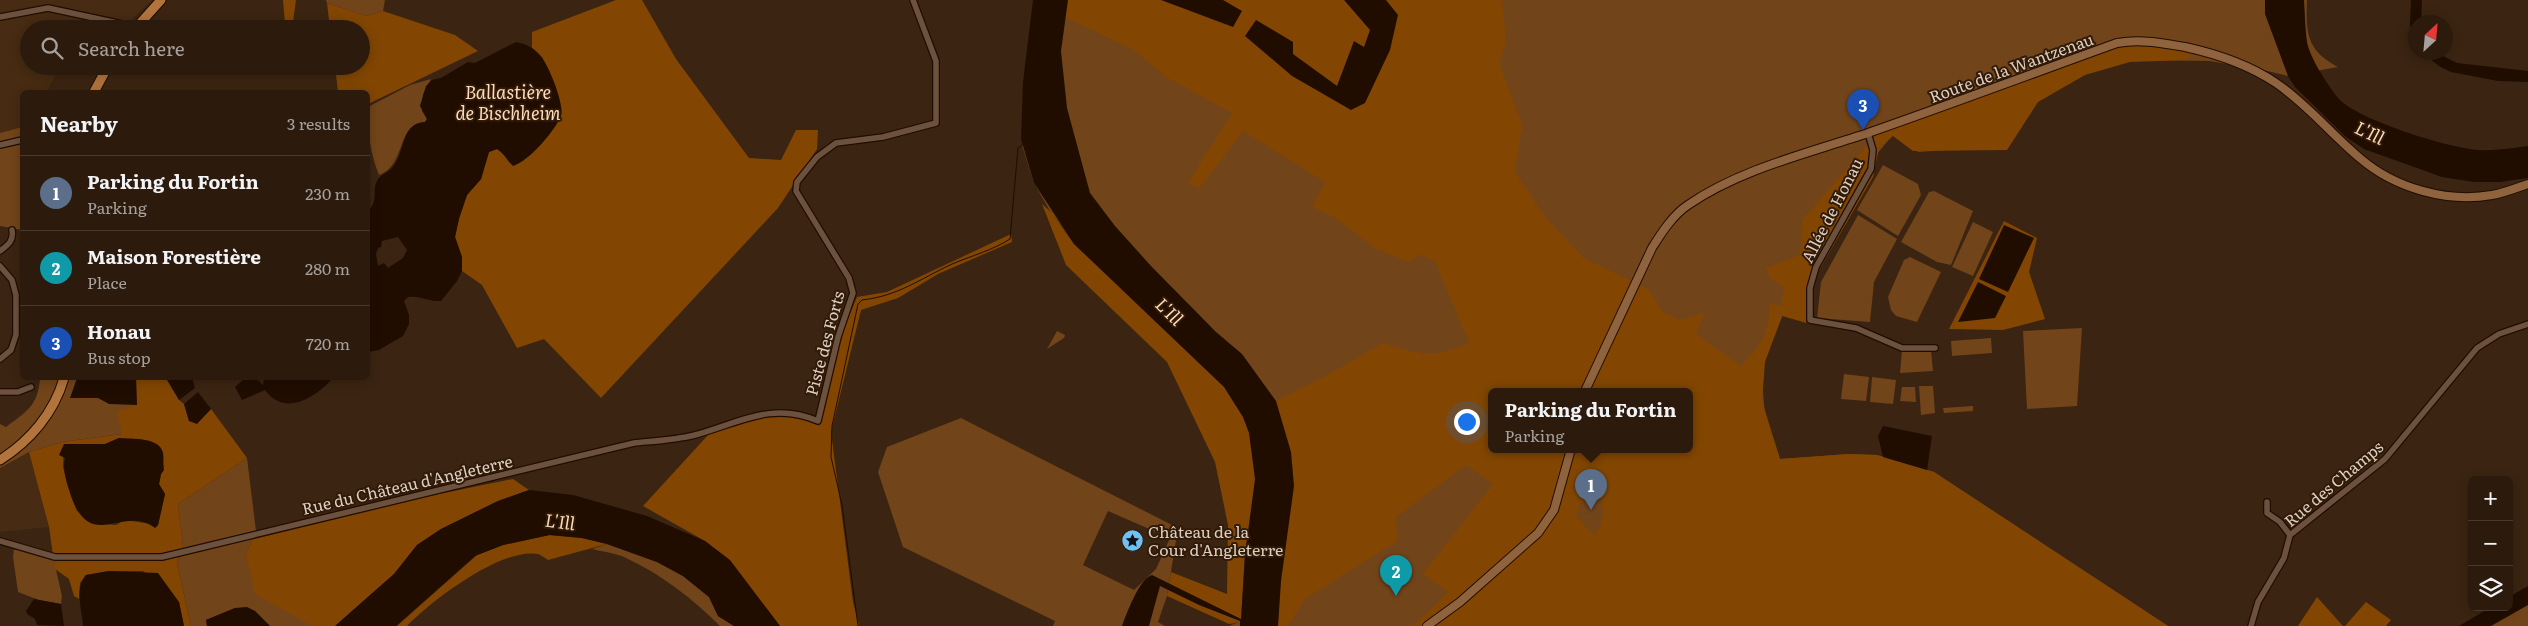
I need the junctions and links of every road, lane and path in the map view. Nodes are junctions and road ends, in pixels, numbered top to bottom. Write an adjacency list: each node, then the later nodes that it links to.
1 (162, 0): 5 (main road)
2 (913, 0): 23 (street, Piste des Forts)
3 (0, 17): 4 (street)
4 (101, 20)
5 (143, 20)
6 (103, 75): 7 (main road)
7 (95, 90)
8 (1868, 133): 11 (main road, Route de la Wantzenau); 16 (street, Allée de Honau); 21 (main road, Route de la Wantzenau)
9 (20, 140): 10 (street)
10 (0, 144)
11 (2528, 184)
12 (12, 230): 13 (street)
13 (0, 251)
14 (0, 266): 17 (street)
15 (2528, 324): 28 (street, Rue des Champs)
16 (1934, 348)
17 (0, 359)
18 (57, 380): 24 (main road)
19 (63, 380): 26 (main road)
20 (31, 387): 22 (street)
21 (1586, 388)
22 (0, 392)
23 (818, 421): 29 (street, Rue du Château d'Angleterre)
24 (0, 453)
25 (1569, 453): 30 (main road)
26 (0, 460)
27 (2267, 502): 28 (street)
28 (2290, 535): 31 (street, Rue des Champs)
29 (0, 541)
30 (1427, 626)
31 (2251, 626)

